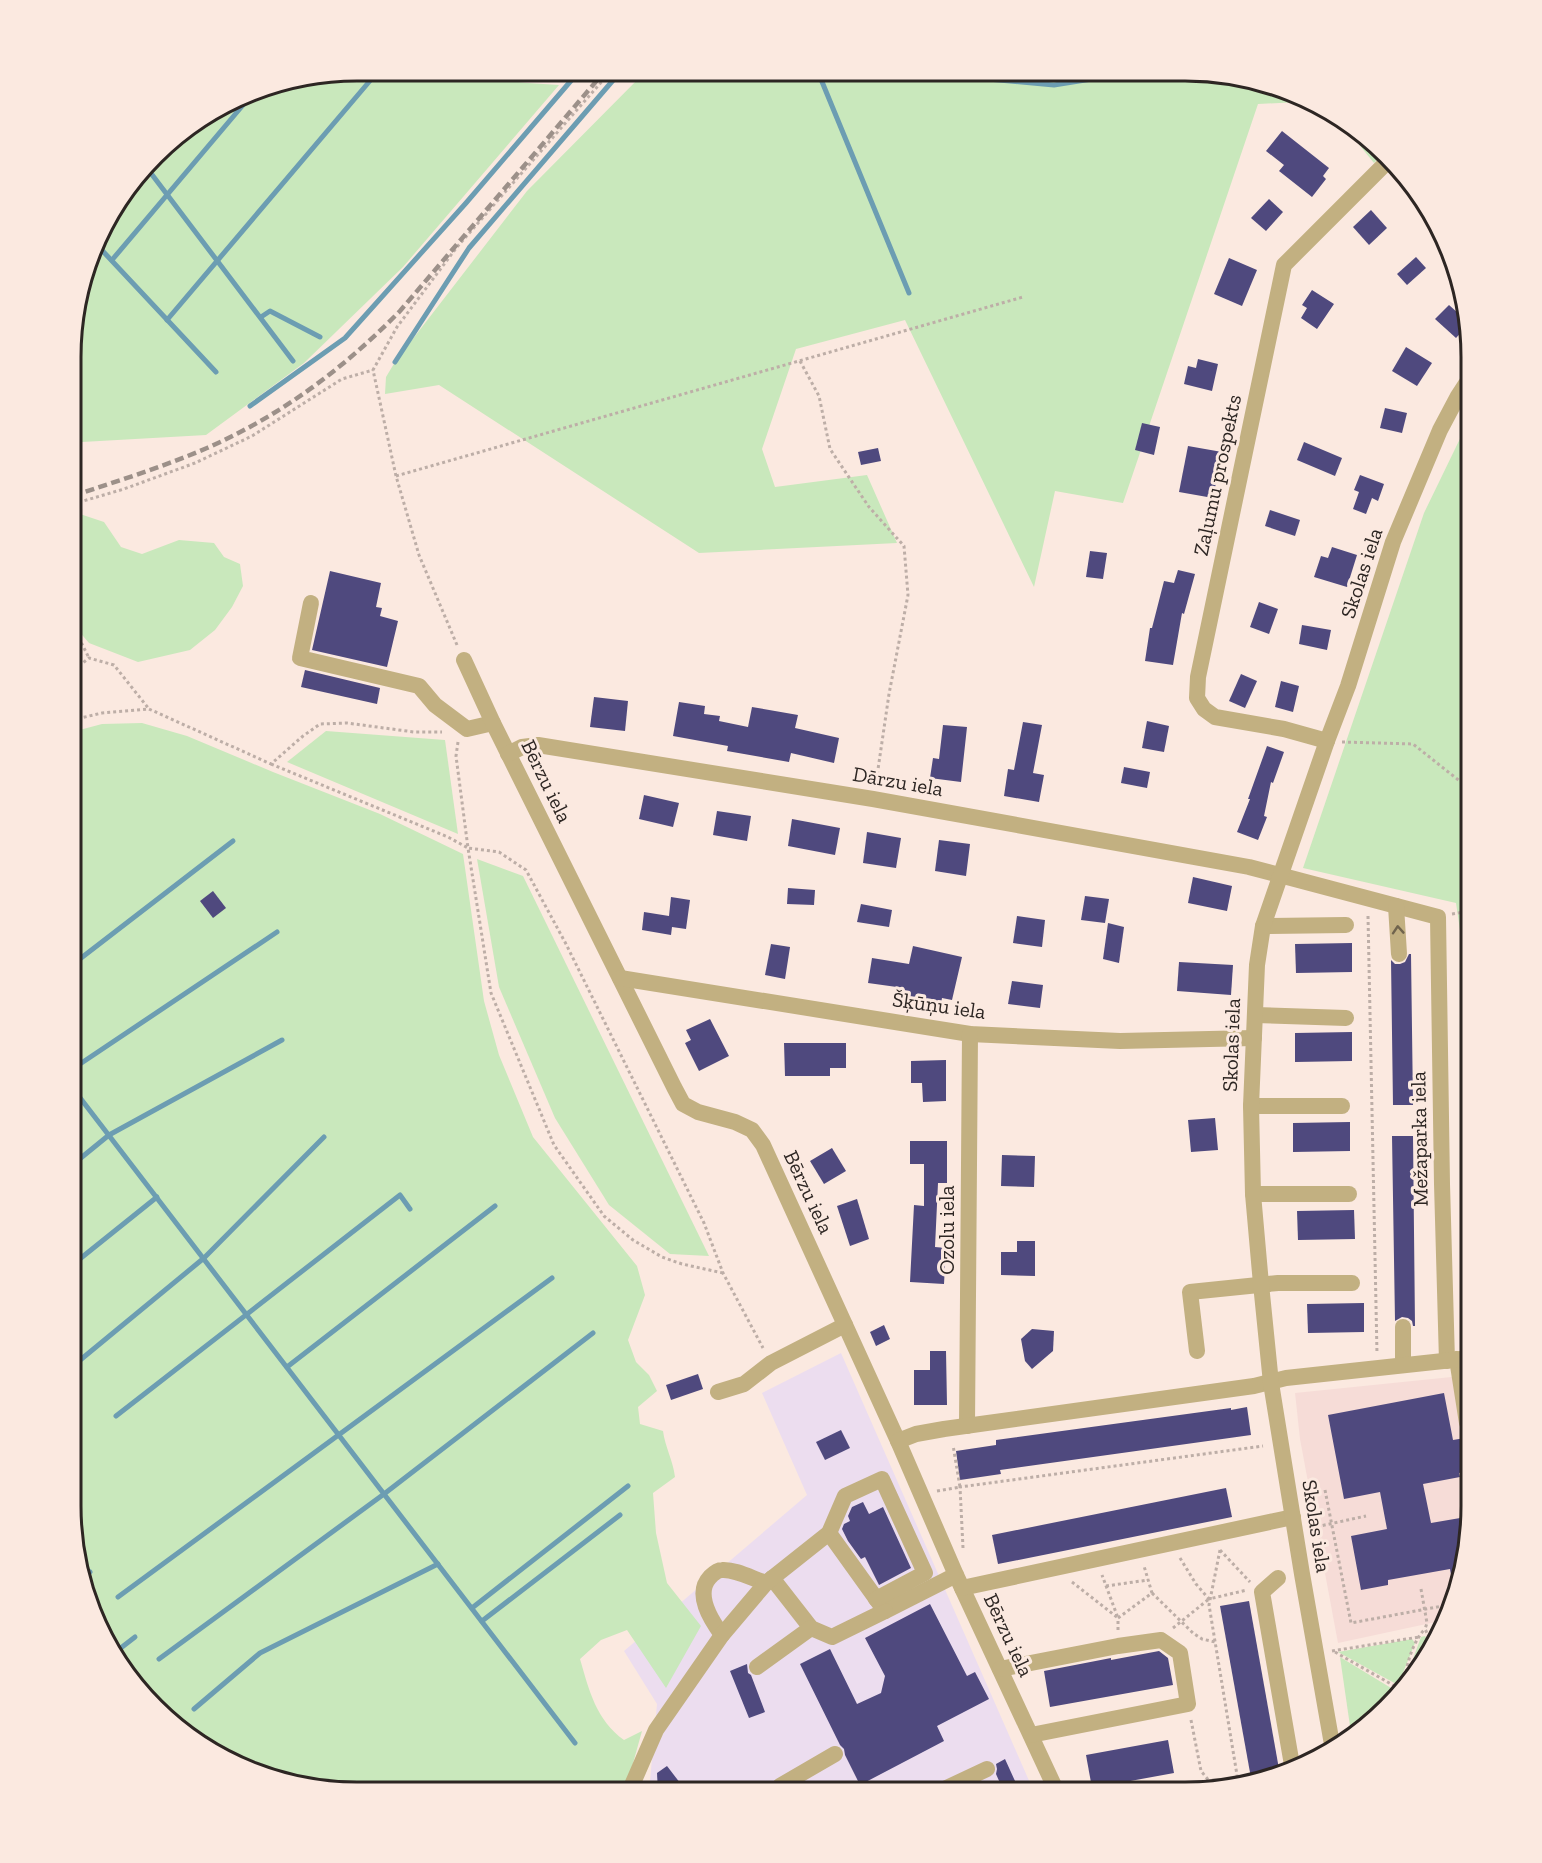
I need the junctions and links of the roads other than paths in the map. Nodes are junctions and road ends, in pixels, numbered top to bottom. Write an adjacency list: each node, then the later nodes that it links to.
1 (1384, 166): 6 (street, Zaļumu prospekts)
2 (1461, 392): 6 (street, Skolas iela)
3 (311, 603): 5 (street)
4 (464, 660): 5 (street, Bērzu iela)
5 (493, 723): 7 (street, Bērzu iela)
6 (1327, 741): 8 (street, Skolas iela)
7 (508, 754): 8 (street, Dārzu iela); 14 (street, Bērzu iela)
8 (1281, 875): 9 (street, Dārzu iela); 11 (street, Skolas iela)
9 (1396, 906): 10 (street, Dārzu iela); 13 (street, one-way to 9)
10 (1438, 917): 29 (street, Mežaparka iela)
11 (1263, 926): 12 (street); 15 (street, Skolas iela)
12 (1346, 926)
13 (1399, 954)
14 (620, 978): 17 (street, Šķūņu iela); 25 (street, Bērzu iela)
15 (1255, 1016): 16 (street); 18 (street, Skolas iela)
16 (1346, 1018)
17 (970, 1034): 18 (street, Šķūņu iela); 33 (street, Ozolu iela)
18 (1254, 1038): 19 (street, Skolas iela)
19 (1251, 1106): 20 (street); 21 (street, Skolas iela)
20 (1342, 1106)
21 (1253, 1194): 22 (street); 24 (street, Skolas iela)
22 (1349, 1194)
23 (1352, 1283): 24 (street)
24 (1261, 1284): 27 (street); 31 (street, Skolas iela)
25 (845, 1325): 32 (street); 34 (street, Bērzu iela)
26 (1403, 1327): 28 (street)
27 (1197, 1351)
28 (1403, 1359): 29 (street); 31 (street)
29 (1458, 1359): 30 (street, Mežaparka iela)
30 (1461, 1380)
31 (1271, 1383): 33 (street); 35 (street, Skolas iela)
32 (718, 1392)
33 (959, 1427): 34 (street)
34 (898, 1441): 39 (street, Bērzu iela)
35 (1293, 1517): 39 (street); 46 (street, Skolas iela)
36 (829, 1533): 38 (street); 40 (street); 40 (street)
37 (1278, 1578): 48 (street)
38 (769, 1581): 41 (street); 42 (street); 42 (street)
39 (959, 1581): 40 (street); 44 (street, Bērzu iela)
40 (880, 1605): 41 (street)
41 (811, 1628): 43 (street)
42 (722, 1635): 50 (street)
43 (757, 1666)
44 (1000, 1669): 45 (street, Bērzu iela); 45 (street)
45 (1031, 1735): 53 (street, Bērzu iela)
46 (1331, 1740)
47 (835, 1754): 51 (street)
48 (1291, 1761)
49 (987, 1769): 52 (street)
50 (633, 1782)
51 (787, 1782)
52 (959, 1782)
53 (1052, 1782)

